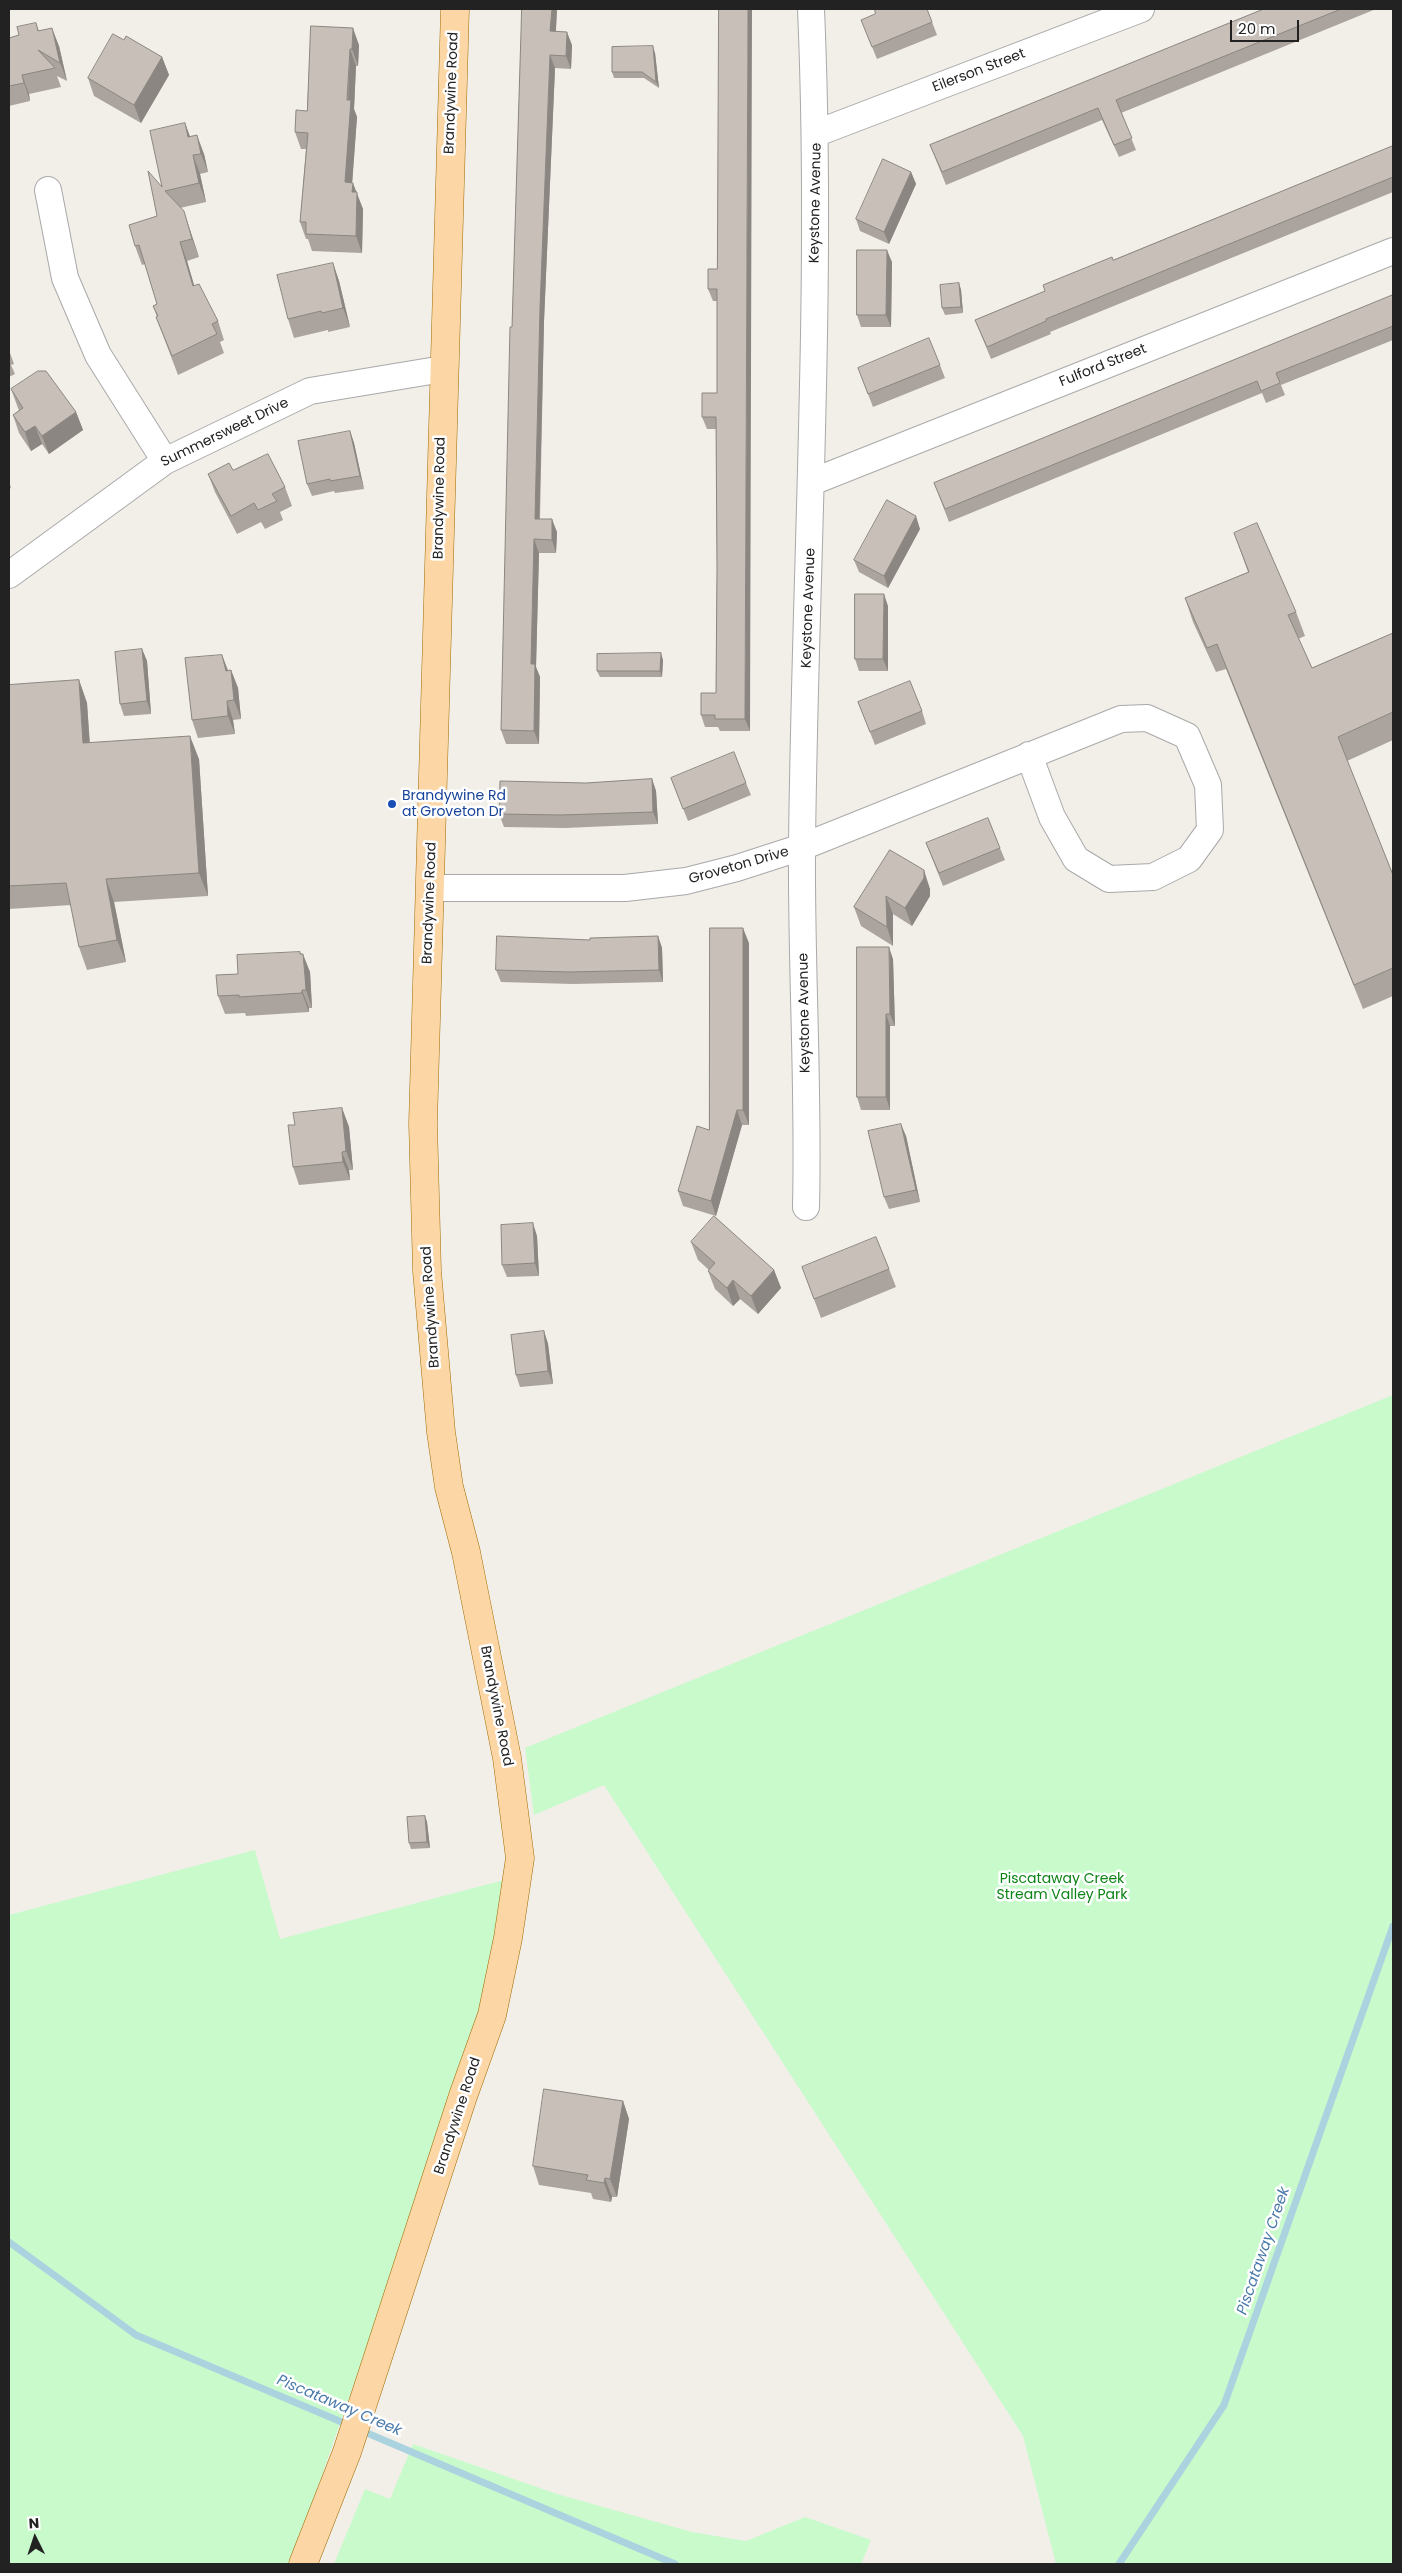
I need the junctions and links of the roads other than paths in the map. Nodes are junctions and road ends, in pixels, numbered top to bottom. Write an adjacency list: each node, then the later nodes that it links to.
1 (455, 9): 7 (main road, Brandywine Road)
2 (811, 9): 4 (street, Keystone Avenue)
3 (1141, 9): 4 (street, Eilerson Street)
4 (817, 133): 9 (street, Keystone Avenue)
5 (48, 190): 8 (street)
6 (1393, 251): 9 (street, Fulford Street)
7 (443, 369): 8 (street, Summersweet Drive); 13 (main road, Brandywine Road)
8 (164, 461): 10 (street, Summersweet Drive)
9 (812, 482): 12 (street, Keystone Avenue)
10 (9, 575)
11 (1029, 755): 11 (street, Groveton Drive); 12 (street, Groveton Drive)
12 (802, 847): 13 (street, Groveton Drive); 14 (street, Keystone Avenue)
13 (430, 888): 15 (main road, Brandywine Road)
14 (806, 1208)
15 (303, 2564)

